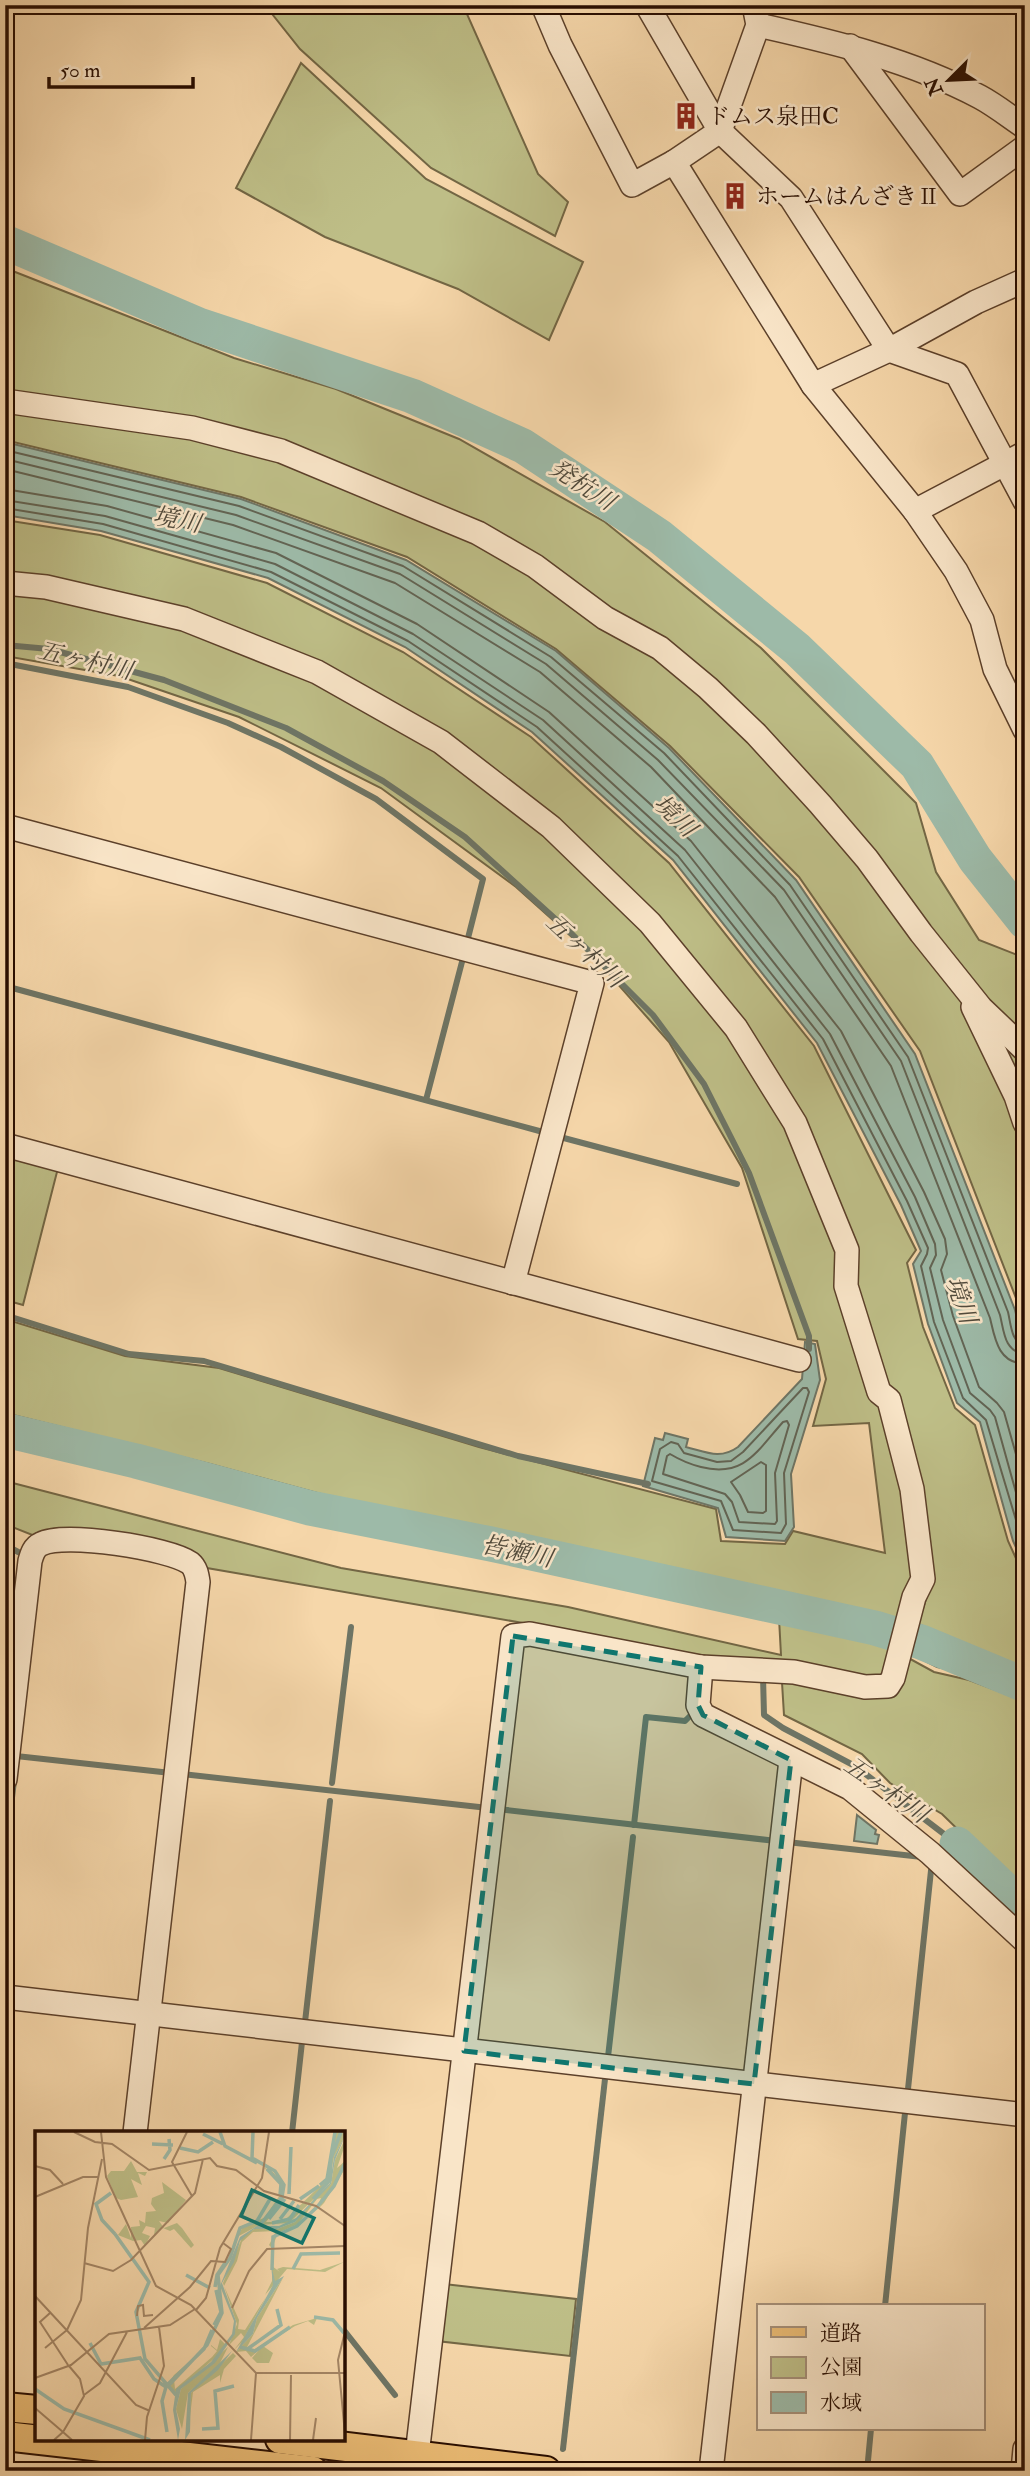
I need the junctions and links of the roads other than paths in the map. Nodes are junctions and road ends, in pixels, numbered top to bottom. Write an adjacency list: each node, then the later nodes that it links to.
1 (543, 5): 8 (street)
2 (647, 5): 6 (street)
3 (756, 15): 4 (street); 6 (street)
4 (850, 46): 5 (street); 7 (street)
5 (1025, 127)
6 (720, 131): 8 (street); 10 (street)
7 (1025, 147)
8 (674, 162): 11 (street)
9 (1025, 281): 10 (street)
10 (889, 350): 11 (street); 13 (street)
11 (813, 385): 15 (street)
12 (5, 401): 19 (street)
13 (1015, 458): 14 (street); 15 (street)
14 (1025, 501)
15 (915, 511): 17 (street)
16 (5, 583): 25 (street)
17 (1025, 731)
18 (5, 826): 23 (street)
19 (963, 985): 20 (street); 21 (street)
20 (1025, 1050)
21 (1025, 1123)
22 (5, 1145): 23 (street)
23 (513, 1283): 24 (street)
24 (799, 1360)
25 (701, 1667): 26 (street); 31 (street)
26 (791, 1760): 28 (street); 32 (street)
27 (5, 1779): 30 (street)
28 (1025, 1941)
29 (5, 1997): 30 (street)
30 (147, 2014): 31 (street); 34 (street)
31 (464, 2051): 32 (street); 42 (street)
32 (754, 2084): 33 (street); 45 (street)
33 (1025, 2115)
34 (135, 2131)
35 (5, 2406): 36 (main road)
36 (35, 2410)
37 (5, 2436): 38 (main road)
38 (35, 2439)
39 (49, 2441): 43 (main road)
40 (297, 2441): 42 (main road)
41 (1025, 2449): 46 (street)
42 (417, 2455): 44 (main road)
43 (313, 2471)
44 (546, 2471)
45 (711, 2471)
46 (1023, 2471)

